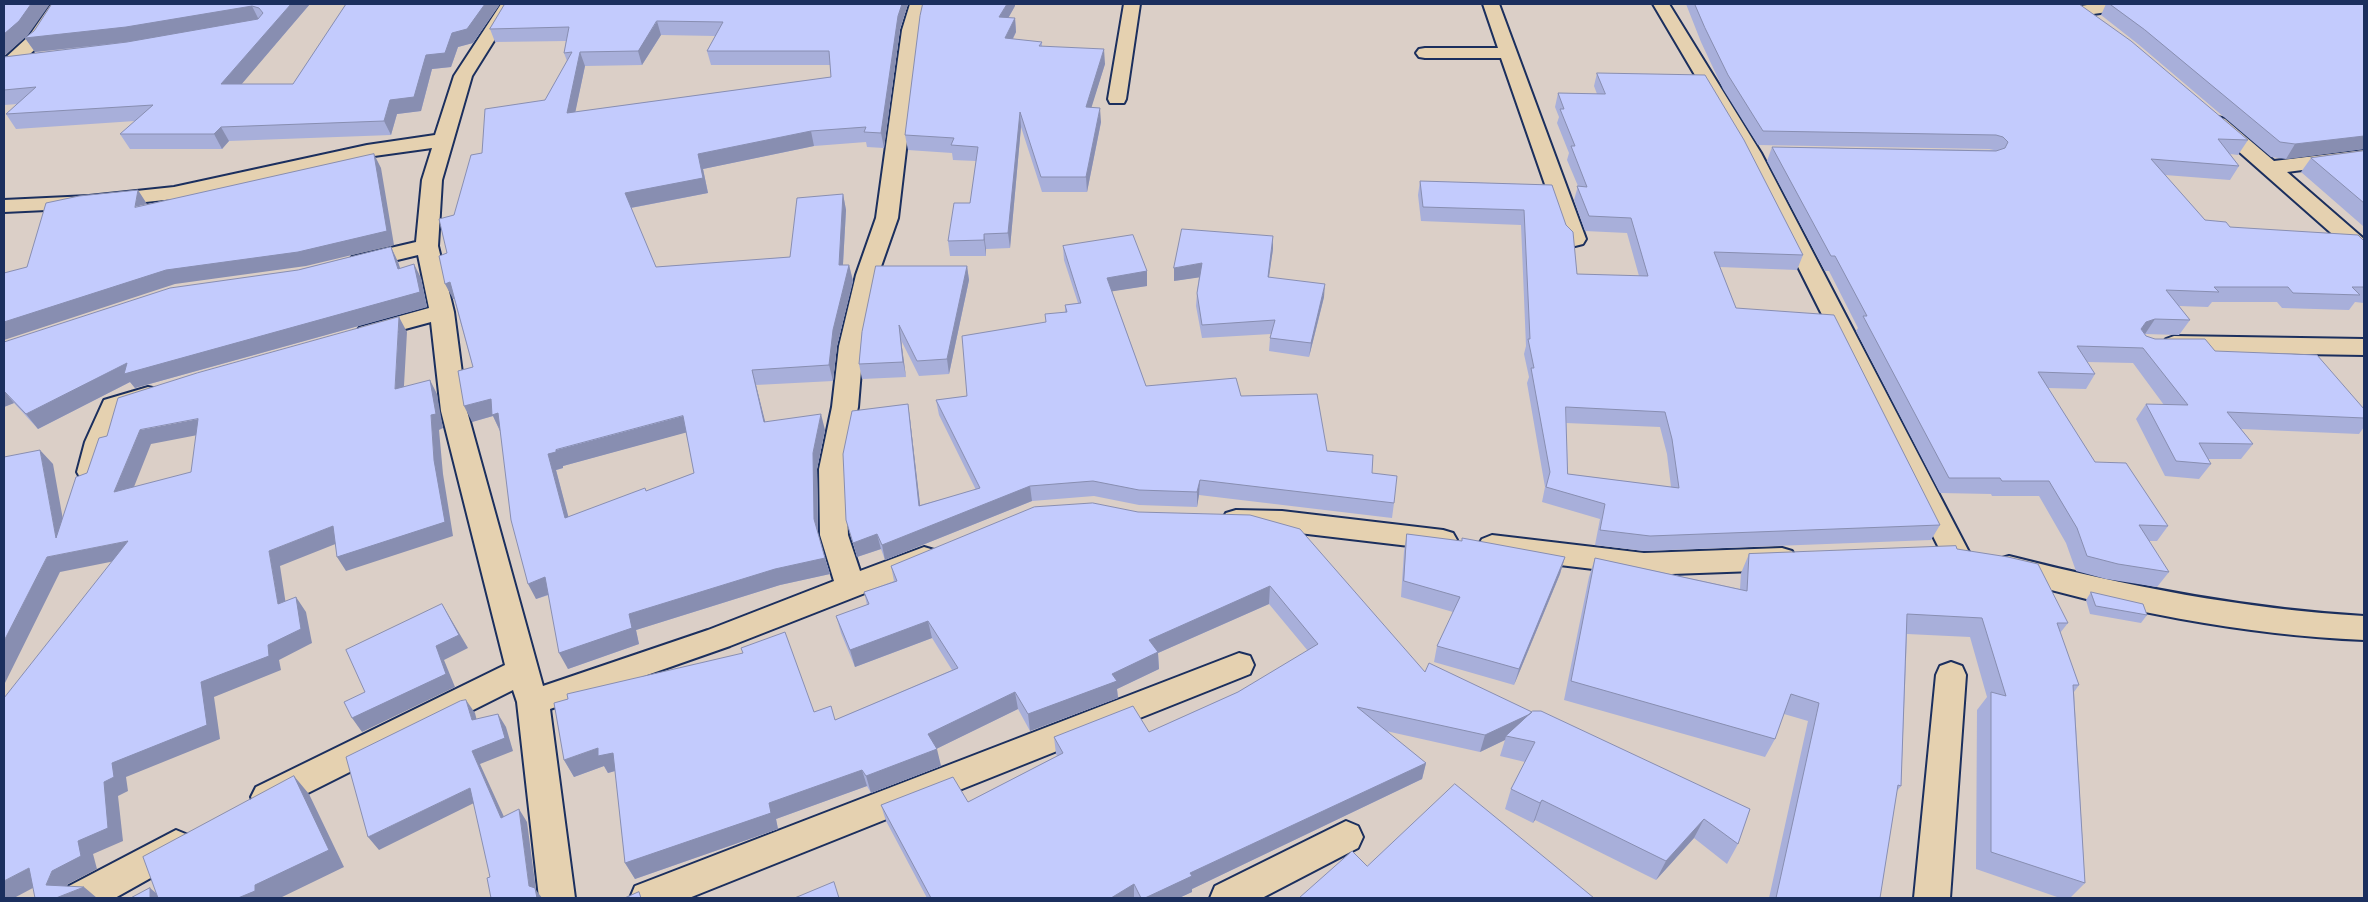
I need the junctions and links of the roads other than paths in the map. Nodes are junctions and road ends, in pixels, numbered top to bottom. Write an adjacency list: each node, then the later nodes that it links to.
1 (59, 4): 13 (street)
2 (509, 4): 16 (street)
3 (918, 4): 35 (street)
4 (1132, 4): 14 (street)
5 (1491, 4): 11 (street)
6 (1661, 4): 32 (street)
7 (2129, 4): 8 (street)
8 (2076, 7): 9 (street)
9 (2102, 27)
10 (1425, 53): 11 (street)
11 (1509, 53): 20 (street)
12 (38, 60): 13 (street)
13 (7, 65)
14 (1117, 100)
15 (2205, 112): 18 (street)
16 (444, 140): 19 (street); 21 (street)
17 (2364, 156): 18 (street)
18 (2271, 168): 22 (street)
19 (4, 206)
20 (1576, 239)
21 (427, 246): 23 (street); 24 (street)
22 (2364, 250)
23 (344, 266)
24 (442, 312): 25 (street); 38 (street)
25 (349, 337)
26 (2155, 344): 27 (street)
27 (2364, 347)
28 (169, 389): 29 (street)
29 (88, 480)
30 (1206, 519): 34 (street)
31 (948, 549): 35 (street)
32 (1955, 552): 33 (street); 36 (street)
33 (1926, 553)
34 (1809, 558)
35 (850, 586): 40 (street)
36 (2364, 628)
37 (1239, 665): 46 (street)
38 (522, 671): 40 (street); 41 (street)
39 (1951, 675): 48 (street)
40 (533, 702): 45 (street)
41 (245, 809)
42 (202, 832): 44 (street)
43 (1346, 837): 47 (street)
44 (82, 898)
45 (557, 898)
46 (648, 898)
47 (1228, 898)
48 (1932, 898)

